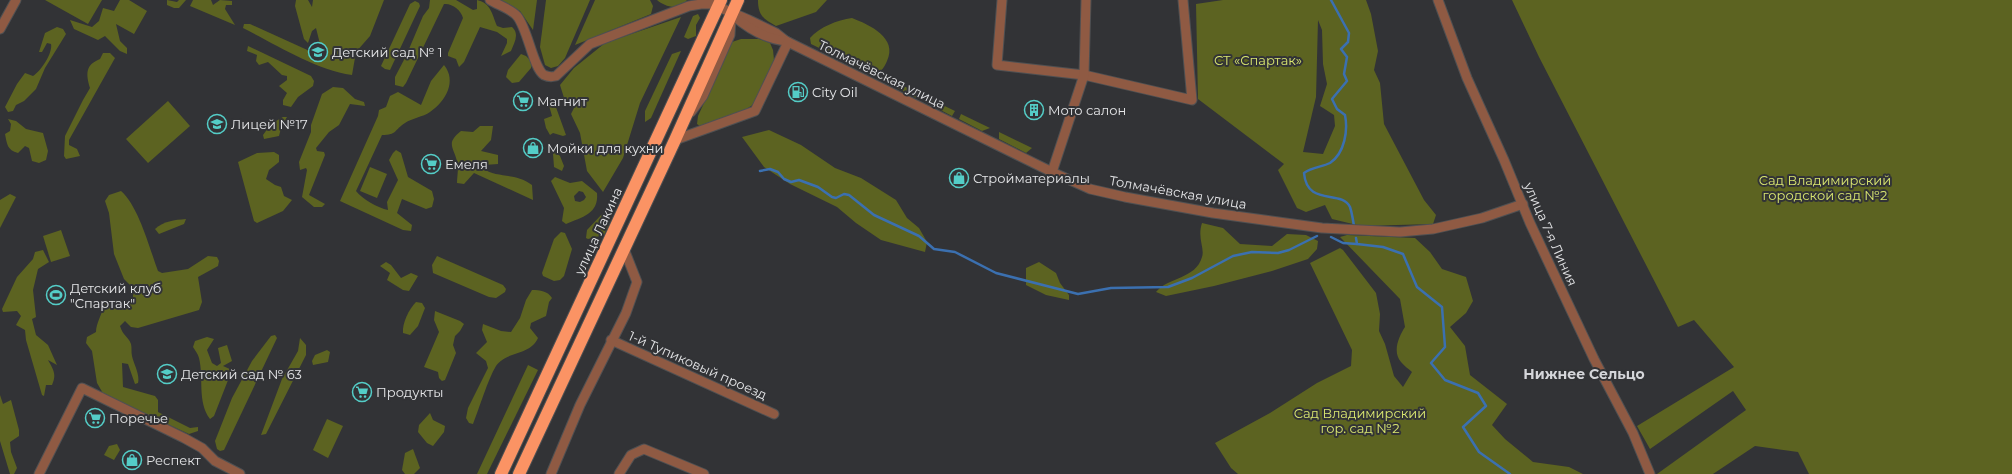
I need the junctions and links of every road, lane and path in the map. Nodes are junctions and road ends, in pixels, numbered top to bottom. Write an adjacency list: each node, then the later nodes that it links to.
1 (16, 0): 10 (street)
2 (490, 0): 8 (street, Толмачёвская улица)
3 (738, 0): 9 (highway)
4 (1002, 0): 12 (street)
5 (1086, 0): 12 (street)
6 (1183, 0): 12 (street)
7 (1438, 0): 15 (street, улица 7-я Линия)
8 (719, 4): 9 (street, Толмачёвская улица); 21 (highway, улица Лакина)
9 (732, 13): 11 (street, Толмачёвская улица); 13 (highway)
10 (0, 29)
11 (787, 42): 13 (street); 14 (street, Толмачёвская улица)
12 (1084, 75): 14 (street)
13 (675, 140): 16 (highway)
14 (1052, 172): 15 (street, Толмачёвская улица)
15 (1522, 204): 26 (street, улица 7-я Линия)
16 (624, 249): 17 (street); 22 (highway)
17 (611, 340): 18 (street, 1-й Тупиковый проезд); 23 (street)
18 (774, 414)
19 (39, 474): 20 (street)
20 (240, 474)
21 (501, 474)
22 (519, 474)
23 (550, 474)
24 (619, 474): 25 (street)
25 (704, 474)
26 (1650, 474)

